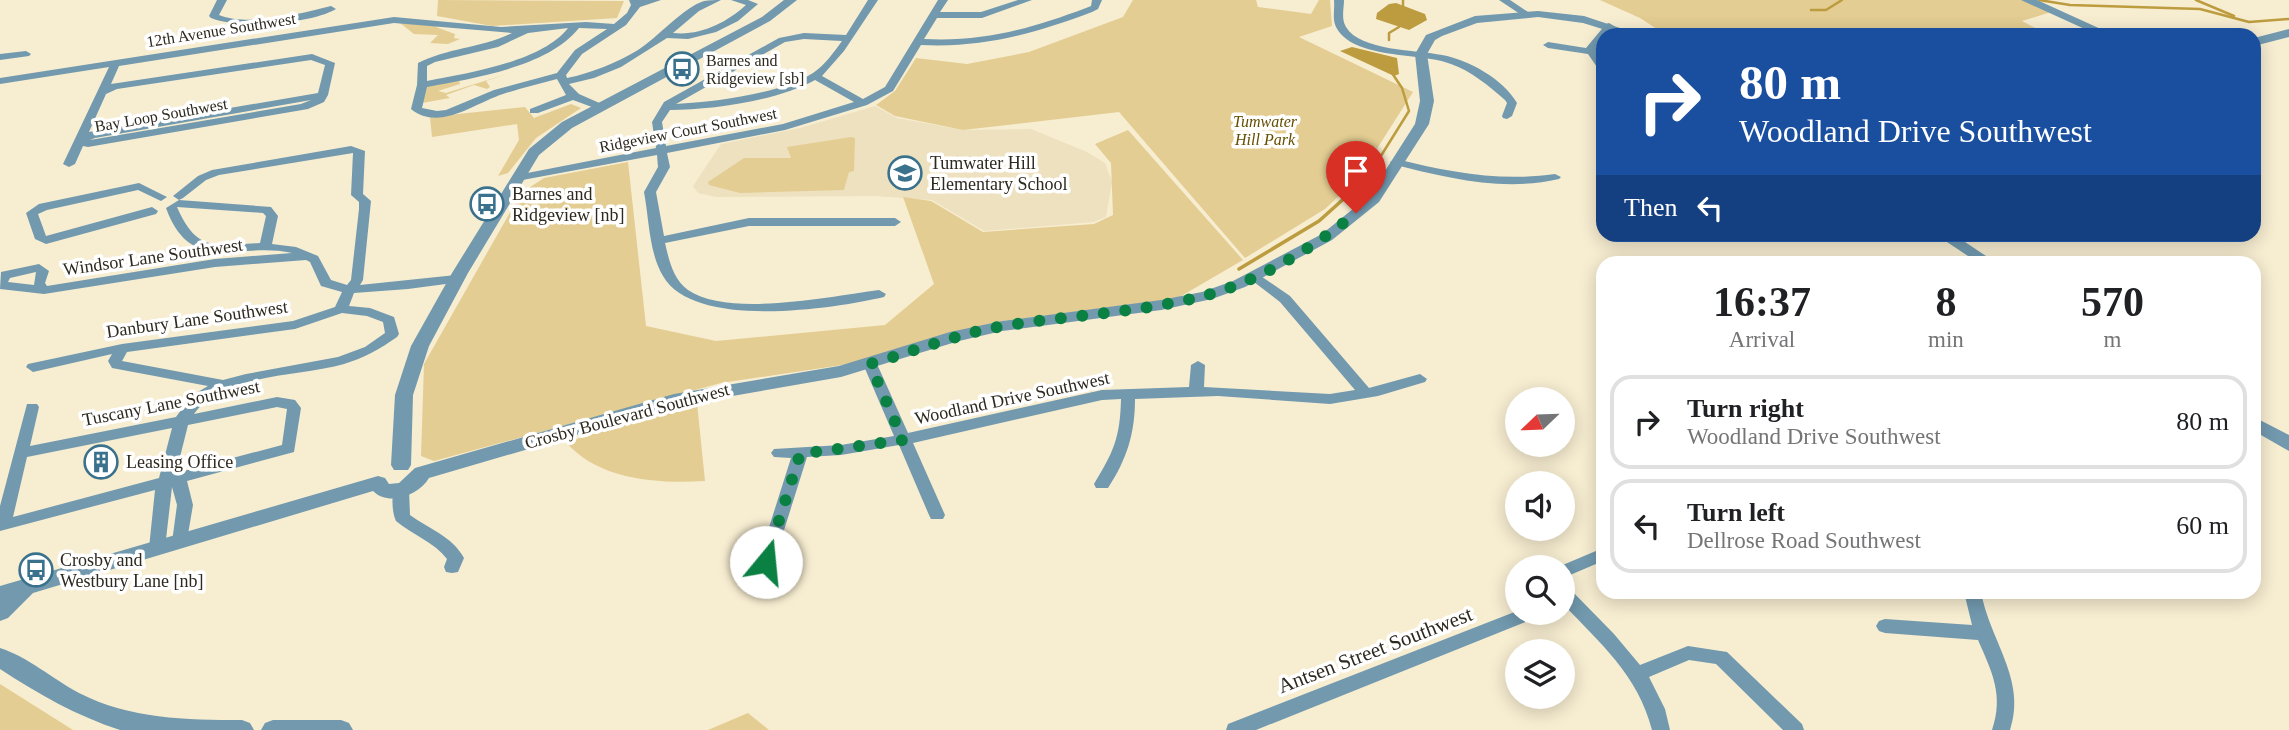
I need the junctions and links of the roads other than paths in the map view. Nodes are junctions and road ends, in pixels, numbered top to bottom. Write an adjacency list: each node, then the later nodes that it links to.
1 (222, 0): 14 (street)
2 (656, 0): 13 (street)
3 (716, 0): 24 (street)
4 (736, 0): 24 (street)
5 (791, 0): 43 (street)
6 (873, 0): 25 (street)
7 (943, 0): 16 (street, Ridgeview Court Southwest)
8 (1027, 0): 16 (street)
9 (1097, 0): 28 (street)
10 (1339, 0): 32 (street)
11 (1504, 0): 15 (street)
12 (2027, 0): 21 (street)
13 (635, 2): 19 (street)
14 (331, 9)
15 (1526, 14): 18 (street); 32 (street)
16 (932, 15): 28 (street, Ridgeview Court Southwest)
17 (576, 25): 19 (street, 12th Avenue Southwest); 22 (street, 12th Avenue Southwest); 39 (street)
18 (1609, 26): 20 (street)
19 (614, 27): 37 (street)
20 (1615, 28)
21 (2092, 28)
22 (524, 30): 35 (street, 12th Avenue Southwest); 39 (street)
23 (2289, 33): 27 (street)
24 (666, 35): 37 (street)
25 (846, 38): 36 (street); 44 (street)
26 (1596, 38): 30 (street)
27 (2261, 40)
28 (917, 43): 42 (street, Ridgeview Court Southwest)
29 (1548, 45): 30 (street)
30 (1591, 52): 34 (street)
31 (26, 54): 33 (street)
32 (1421, 54): 46 (street); 49 (street, Crosby Boulevard Southwest)
33 (0, 57)
34 (1596, 59)
35 (116, 62): 38 (street, 12th Avenue Southwest); 40 (street)
36 (814, 76): 42 (street); 44 (street)
37 (561, 78): 39 (street); 41 (street)
38 (0, 82)
39 (422, 85)
40 (103, 92): 47 (street); 47 (street, Bay Loop Southwest)
41 (573, 96): 43 (street); 45 (street)
42 (863, 103): 48 (street, Ridgeview Court Southwest)
43 (600, 107): 52 (street)
44 (665, 107): 48 (street)
45 (534, 111)
46 (1507, 116)
47 (79, 141): 50 (street)
48 (664, 151): 52 (street, Ridgeview Court Southwest); 57 (street)
49 (1396, 162): 51 (street); 63 (street, Crosby Boulevard Southwest)
50 (69, 164)
51 (1555, 177)
52 (517, 178): 62 (street)
53 (161, 198): 54 (street); 55 (street); 55 (street)
54 (177, 203): 55 (street); 59 (street); 59 (street); 65 (street)
55 (152, 211)
56 (895, 222): 57 (street)
57 (660, 240): 67 (street)
58 (1955, 242): 61 (street)
59 (265, 247): 60 (street)
60 (308, 256): 65 (street); 66 (street, Windsor Lane Southwest)
61 (1977, 256)
62 (458, 276): 65 (street); 86 (street)
63 (1255, 276): 70 (street, Crosby Boulevard Southwest); 76 (street)
64 (0, 285): 66 (street, Windsor Lane Southwest); 66 (street, Windsor Lane Southwest)
65 (353, 288): 68 (street)
66 (44, 290)
67 (879, 294)
68 (341, 309): 69 (street, Danbury Lane Southwest); 74 (street)
69 (122, 348): 72 (street, Danbury Lane Southwest); 74 (street)
70 (870, 364): 81 (street); 87 (street, Crosby Boulevard Southwest)
71 (1198, 365): 75 (street)
72 (33, 367)
73 (1420, 379): 76 (street, Woodland Drive Southwest)
74 (220, 384): 79 (street)
75 (1196, 392): 76 (street, Woodland Drive Southwest); 77 (street, Woodland Drive Southwest)
76 (1364, 393)
77 (1128, 394): 81 (street, Woodland Drive Southwest); 90 (street)
78 (32, 407): 83 (street, Tuscany Lane Southwest)
79 (182, 419): 83 (street, Tuscany Lane Southwest); 88 (street); 88 (street, Tuscany Lane Southwest)
80 (2261, 427): 82 (street)
81 (903, 440): 85 (street, Woodland Drive Southwest); 92 (street)
82 (2289, 444)
83 (20, 453): 88 (street, Tuscany Lane Southwest)
84 (779, 453): 85 (street, Woodland Drive Southwest)
85 (800, 454): 96 (street)
86 (401, 465): 87 (street); 89 (street)
87 (422, 473): 91 (street)
88 (169, 480): 93 (street); 94 (street)
89 (379, 483): 91 (street); 93 (street)
90 (1102, 484)
91 (401, 491): 97 (street)
92 (937, 515)
93 (180, 542): 94 (street)
94 (157, 548): 99 (street)
95 (1596, 557): 98 (street)
96 (766, 562)
97 (452, 567)
98 (1575, 567)
99 (26, 586): 100 (street); 103 (street)
100 (0, 594)
101 (1972, 599): 106 (street)
102 (1575, 606): 108 (street)
103 (0, 612)
104 (1505, 623): 112 (street, Antsen Street Southwest)
105 (1885, 626): 106 (street)
106 (1982, 632): 115 (street)
107 (0, 657): 109 (street)
108 (1637, 674): 113 (street); 114 (street)
109 (242, 730)
110 (273, 730): 111 (street)
111 (341, 730)
112 (1235, 730)
113 (1661, 730)
114 (1795, 730)
115 (2001, 730)

